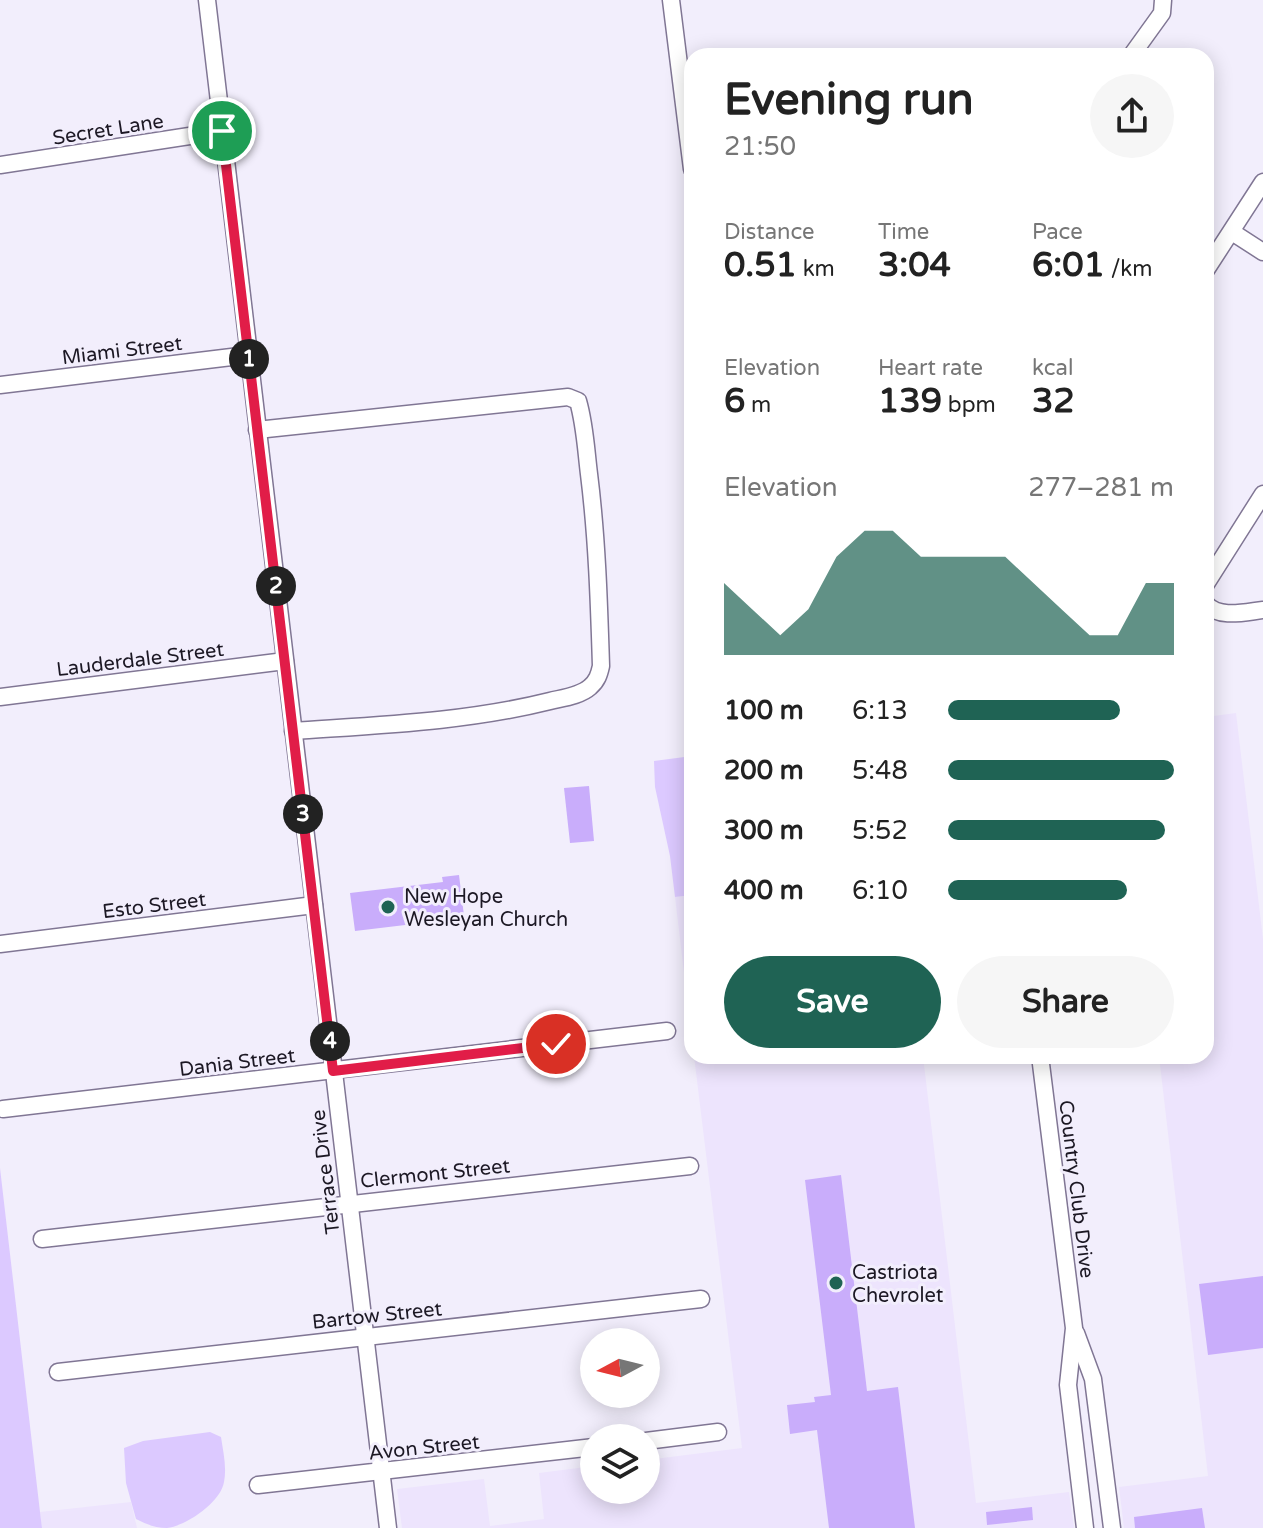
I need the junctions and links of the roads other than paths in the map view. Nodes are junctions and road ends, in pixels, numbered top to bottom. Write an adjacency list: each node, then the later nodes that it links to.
1 (207, 0): 6 (street, Terrace Drive)
2 (671, 0): 5 (street)
3 (1163, 0): 4 (street)
4 (1137, 48)
5 (684, 80)
6 (222, 131): 7 (street, Secret Lane); 12 (street, Terrace Drive)
7 (0, 165)
8 (1263, 182): 9 (street)
9 (1232, 232): 10 (street); 11 (street)
10 (1263, 252)
11 (1214, 258)
12 (248, 355): 13 (street, Miami Street); 14 (street, Terrace Drive)
13 (0, 385)
14 (257, 430): 19 (street, Terrace Drive); 21 (street)
15 (1263, 494): 16 (street)
16 (1214, 571)
17 (1263, 610): 18 (street)
18 (1214, 611)
19 (285, 661): 20 (street, Lauderdale Street); 21 (street, Terrace Drive)
20 (0, 697)
21 (293, 731): 22 (street, Terrace Drive)
22 (314, 905): 23 (street, Esto Street); 26 (street, Terrace Drive)
23 (0, 944)
24 (667, 1031): 26 (street, Dania Street)
25 (1041, 1064): 32 (street, Country Club Drive)
26 (333, 1071): 27 (street, Dania Street); 29 (street, Terrace Drive)
27 (3, 1109)
28 (690, 1166): 29 (street, Clermont Street)
29 (349, 1203): 30 (street, Clermont Street); 33 (street, Terrace Drive)
30 (42, 1239)
31 (701, 1299): 33 (street, Bartow Street)
32 (1074, 1328): 39 (street, Country Club Drive); 40 (street, Country Club Drive)
33 (365, 1337): 34 (street, Bartow Street); 38 (street, Terrace Drive)
34 (58, 1372)
35 (718, 1432): 36 (street)
36 (660, 1439)
37 (580, 1449): 38 (street, Avon Street)
38 (381, 1472): 41 (street, Avon Street); 42 (street, Terrace Drive)
39 (1105, 1472): 40 (street); 44 (street, Country Club Drive)
40 (1079, 1475): 43 (street, Country Club Drive)
41 (258, 1485)
42 (388, 1528)
43 (1085, 1528)
44 (1112, 1528)

